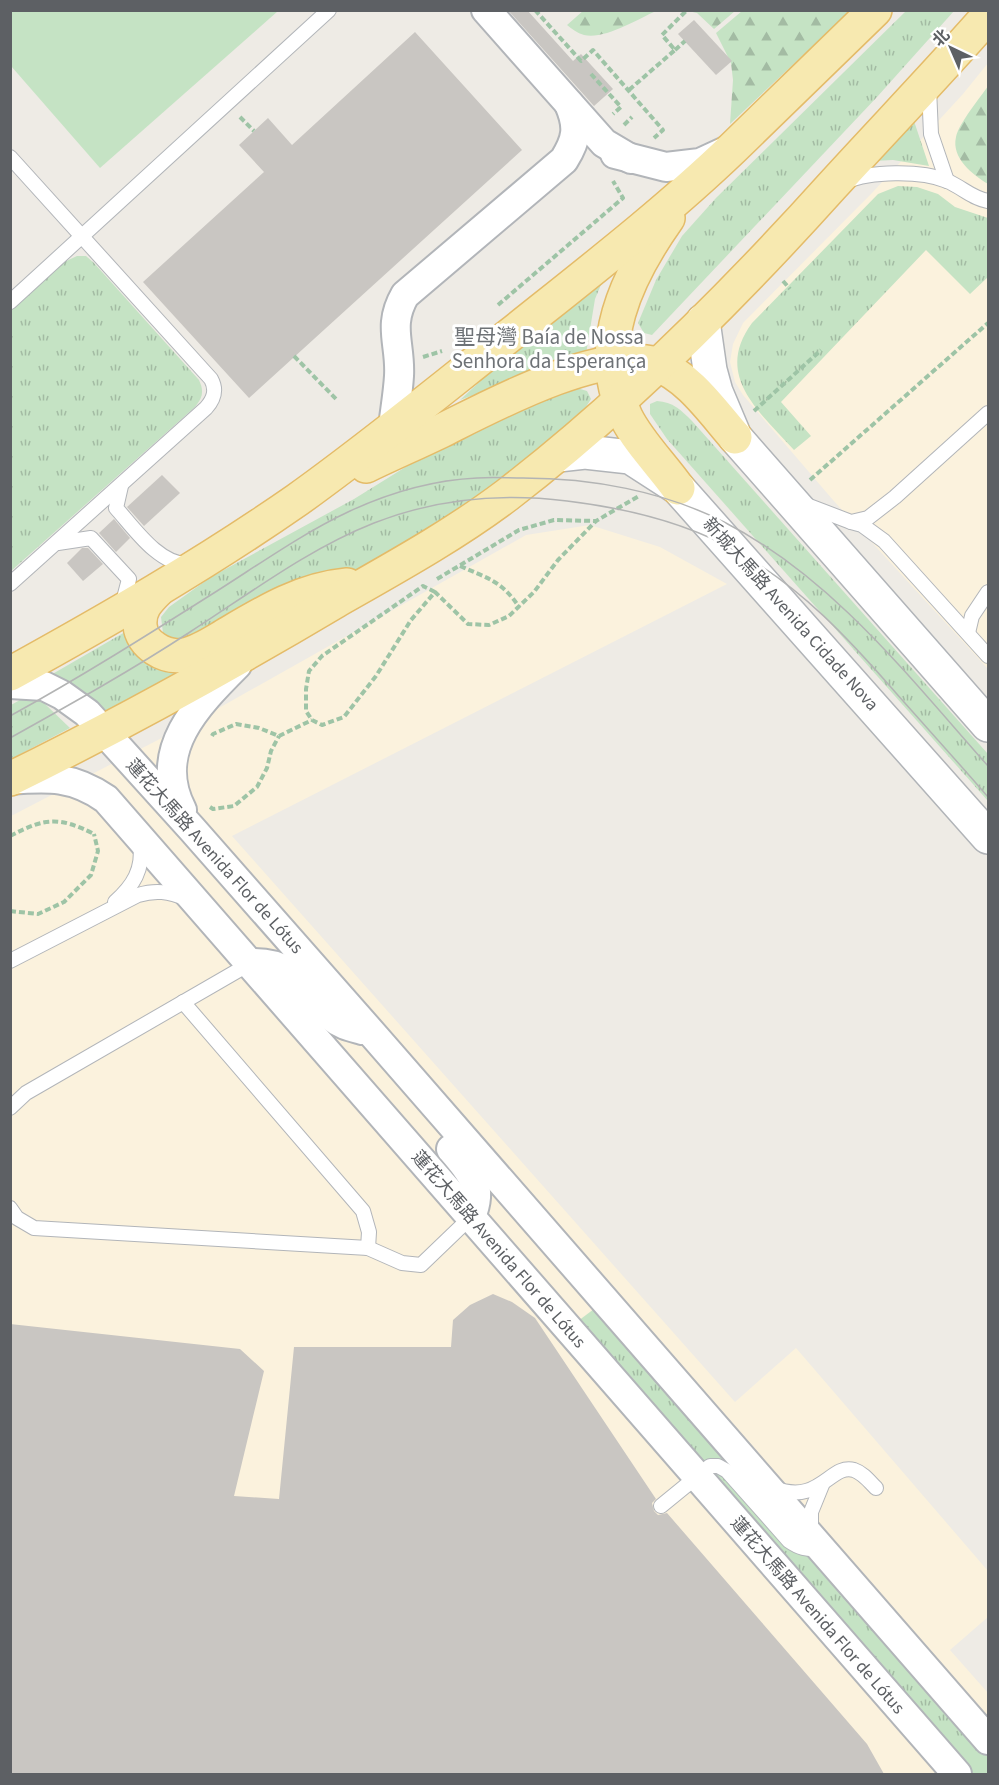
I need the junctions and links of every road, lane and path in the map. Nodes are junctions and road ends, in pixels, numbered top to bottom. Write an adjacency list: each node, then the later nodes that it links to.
1 (329, 10): 24 (lane)
2 (486, 10): 12 (street)
3 (535, 10): 11 (path)
4 (687, 10): 8 (path)
5 (875, 10): 16 (main road)
6 (988, 16): 10 (main road)
7 (685, 41): 8 (path)
8 (675, 50): 11 (path)
9 (591, 74): 13 (path)
10 (929, 83): 20 (lane); 22 (main road)
11 (629, 90): 18 (path)
12 (569, 104): 18 (street); 19 (street)
13 (613, 114)
14 (632, 117): 15 (path)
15 (623, 125)
16 (733, 148): 18 (street); 21 (main road)
17 (10, 157): 24 (lane)
18 (631, 159): 19 (street); 26 (path)
19 (564, 160): 34 (street)
20 (947, 181): 22 (lane); 23 (lane)
21 (692, 184): 32 (main road); 40 (main road)
22 (829, 189): 27 (main road)
23 (988, 201)
24 (83, 236): 25 (lane); 44 (lane)
25 (10, 302)
26 (489, 312)
27 (704, 321): 33 (main road); 37 (main road)
28 (988, 323): 43 (path)
29 (821, 350): 39 (path)
30 (444, 351): 34 (path)
31 (294, 356): 36 (path)
32 (611, 363): 33 (main road); 35 (main road); 45 (main road)
33 (657, 365): 35 (main road); 39 (main road)
34 (399, 374): 40 (street)
35 (620, 399): 41 (main road); 42 (main road)
36 (338, 400)
37 (720, 402): 39 (main road); 39 (path)
38 (988, 413): 47 (lane)
39 (743, 426): 43 (main road)
40 (393, 427): 45 (main road)
41 (558, 455): 42 (main road, 新城大馬路 Avenida Cidade Nova); 51 (main road)
42 (672, 484): 46 (path); 76 (main road, 新城大馬路 Avenida Cidade Nova)
43 (796, 485): 47 (lane); 65 (main road)
44 (121, 486): 48 (lane); 49 (lane)
45 (297, 499): 49 (main road)
46 (596, 521): 50 (path); 57 (path)
47 (851, 522): 59 (lane)
48 (58, 543): 52 (lane); 58 (lane)
49 (200, 563): 54 (main road)
50 (460, 566): 53 (path); 57 (path)
51 (370, 582): 54 (main road); 60 (main road)
52 (10, 584)
53 (423, 586): 55 (path); 64 (path)
54 (160, 588): 58 (main road)
55 (435, 592): 57 (path); 64 (path)
56 (988, 592): 59 (lane)
57 (519, 607)
58 (121, 611): 62 (main road)
59 (968, 633): 61 (lane)
60 (249, 653): 66 (main road); 72 (street)
61 (988, 656)
62 (10, 674)
63 (10, 684): 66 (street, 蓮花大馬路 Avenida Flor de Lótus)
64 (312, 720): 67 (path)
65 (988, 725)
66 (105, 733): 69 (main road); 72 (street, 蓮花大馬路 Avenida Flor de Lótus)
67 (279, 736): 68 (path); 70 (path)
68 (209, 741)
69 (10, 779): 71 (street, 蓮花大馬路 Avenida Flor de Lótus)
70 (207, 804)
71 (119, 813): 73 (path); 74 (street, 蓮花大馬路 Avenida Flor de Lótus)
72 (192, 829): 83 (street, 蓮花大馬路 Avenida Flor de Lótus)
73 (94, 834): 75 (path); 78 (path)
74 (138, 835): 77 (street, 蓮花大馬路 Avenida Flor de Lótus); 79 (lane)
75 (10, 836)
76 (988, 837)
77 (204, 910): 79 (lane); 81 (street, 蓮花大馬路 Avenida Flor de Lótus)
78 (10, 911)
79 (100, 916): 80 (lane)
80 (10, 961)
81 (251, 963): 82 (lane); 83 (street); 86 (street, 蓮花大馬路 Avenida Flor de Lótus)
82 (183, 1002): 84 (lane); 87 (lane)
83 (383, 1046): 86 (street); 90 (street, 蓮花大馬路 Avenida Flor de Lótus)
84 (10, 1108)
85 (10, 1208): 87 (lane)
86 (471, 1217): 87 (lane); 88 (street, 蓮花大馬路 Avenida Flor de Lótus)
87 (368, 1248)
88 (697, 1476): 92 (lane); 93 (lane); 95 (street, 蓮花大馬路 Avenida Flor de Lótus)
89 (822, 1485): 90 (lane); 91 (lane); 93 (lane)
90 (767, 1486): 93 (street, 蓮花大馬路 Avenida Flor de Lótus)
91 (876, 1488)
92 (661, 1506)
93 (817, 1543): 94 (street, 蓮花大馬路 Avenida Flor de Lótus)
94 (988, 1740)
95 (957, 1774)

